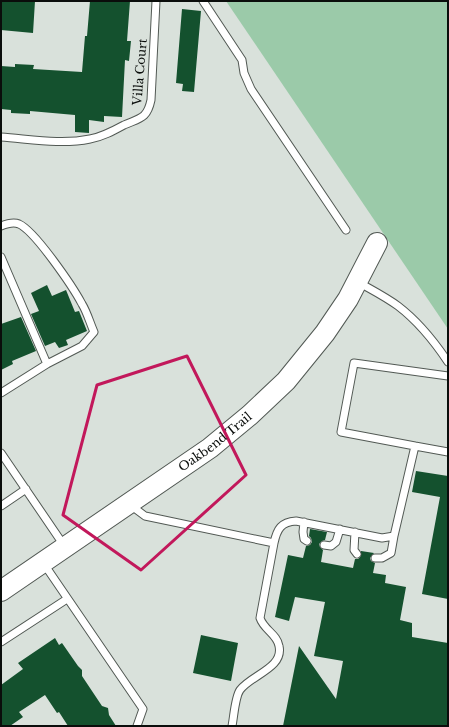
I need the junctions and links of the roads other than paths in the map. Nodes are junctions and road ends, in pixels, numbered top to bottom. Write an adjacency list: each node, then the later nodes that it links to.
1 (156, 1): 3 (lane, Villa Court)
2 (203, 1): 5 (lane)
3 (1, 137)
4 (1, 226): 10 (lane)
5 (346, 230)
6 (377, 243): 8 (street, Oakbend Trail)
7 (1, 257): 10 (lane)
8 (358, 282): 9 (lane); 17 (street, Oakbend Trail)
9 (448, 362)
10 (47, 364): 12 (lane)
11 (448, 376): 13 (lane)
12 (1, 393)
13 (415, 446): 14 (lane); 22 (lane)
14 (448, 452)
15 (1, 453): 16 (lane)
16 (26, 489): 18 (lane); 26 (lane)
17 (129, 504): 24 (lane); 26 (street, Oakbend Trail)
18 (1, 506)
19 (304, 522): 20 (lane); 23 (lane); 24 (lane)
20 (340, 529): 21 (lane); 25 (lane)
21 (355, 532): 22 (lane); 27 (lane)
22 (394, 536): 28 (lane)
23 (307, 541)
24 (274, 543): 34 (lane)
25 (324, 545)
26 (65, 548): 29 (street, Oakbend Trail)
27 (357, 554)
28 (376, 558)
29 (43, 563): 30 (street, Oakbend Trail); 31 (lane)
30 (1, 591)
31 (67, 599): 32 (lane); 33 (lane)
32 (1, 642)
33 (137, 726)
34 (232, 726)

